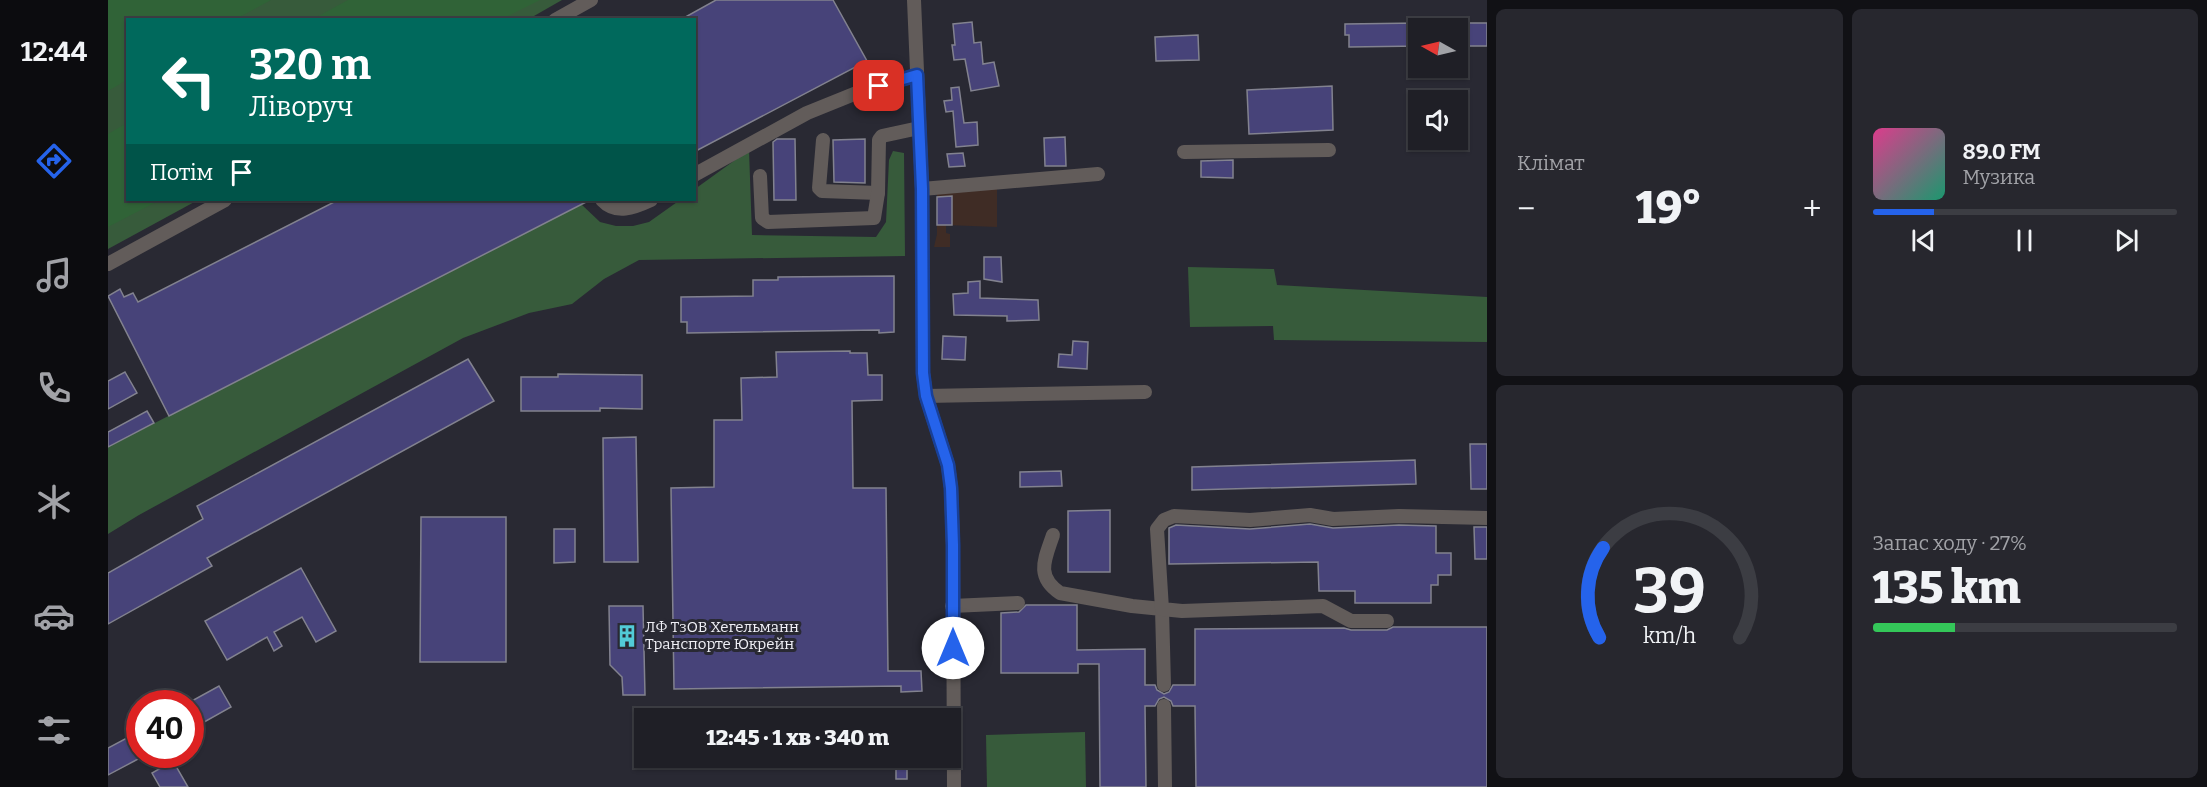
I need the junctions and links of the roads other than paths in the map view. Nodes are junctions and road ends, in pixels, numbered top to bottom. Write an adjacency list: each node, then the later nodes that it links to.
1 (591, 0): 3 (street)
2 (914, 0): 4 (street)
3 (559, 18)
4 (917, 75): 5 (street); 9 (street)
5 (919, 128): 12 (street); 13 (street)
6 (823, 141): 13 (street)
7 (1329, 150): 8 (street)
8 (1184, 152)
9 (696, 174)
10 (1098, 174): 12 (street)
11 (760, 176): 13 (street)
12 (922, 189): 19 (street)
13 (878, 192)
14 (223, 201): 17 (street)
15 (603, 201): 16 (street)
16 (648, 201)
17 (108, 264)
18 (1144, 392): 19 (street)
19 (926, 396): 23 (street)
20 (1487, 518): 24 (street)
21 (1053, 535): 24 (street)
22 (1018, 603): 23 (street)
23 (952, 606): 28 (street)
24 (1162, 609): 25 (street); 26 (street)
25 (1387, 621)
26 (1164, 685)
27 (1164, 706): 29 (street)
28 (954, 787)
29 (1165, 787)

